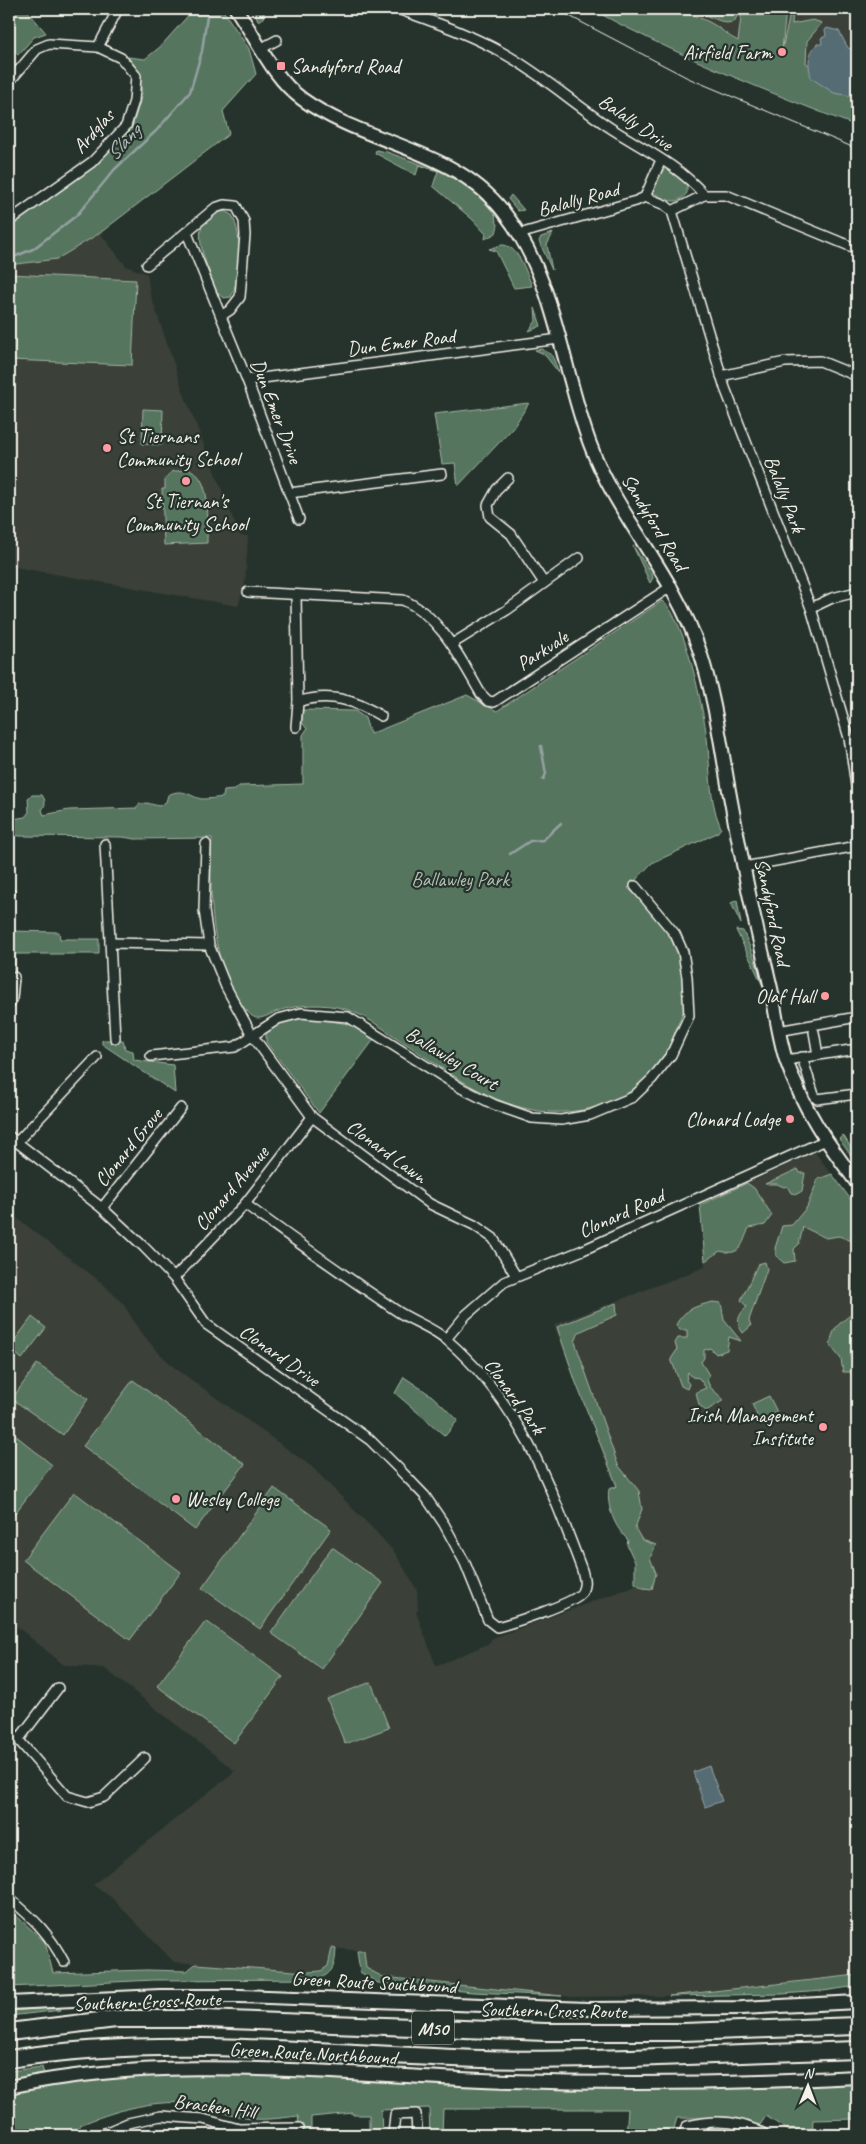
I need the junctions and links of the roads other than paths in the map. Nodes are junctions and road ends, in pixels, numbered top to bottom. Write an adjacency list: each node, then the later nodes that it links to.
1 (118, 9): 5 (street)
2 (238, 9): 6 (main road, Sandyford Road)
3 (398, 9): 8 (street, Balally Drive)
4 (277, 40): 6 (street)
5 (98, 47): 7 (street, Ardglas); 12 (street, Ardglas)
6 (262, 48): 14 (main road, Sandyford Road)
7 (9, 82)
8 (661, 160): 9 (street, Balally Drive); 10 (street, Balally Road)
9 (704, 195): 11 (street); 15 (street)
10 (645, 197): 11 (street, Balally Road); 14 (street, Balally Road)
11 (672, 212): 19 (street, Balally Park)
12 (9, 221)
13 (187, 233): 16 (street); 17 (street, Dun Emer Drive); 17 (street)
14 (519, 234): 18 (main road, Sandyford Road)
15 (857, 248)
16 (147, 265)
17 (221, 316): 21 (street, Dun Emer Drive)
18 (559, 339): 21 (street, Dun Emer Road); 28 (main road, Sandyford Road)
19 (721, 376): 20 (street); 32 (street, Balally Park)
20 (857, 376)
21 (247, 380): 24 (street, Dun Emer Drive)
22 (442, 474): 24 (street)
23 (508, 478): 27 (street)
24 (289, 494): 25 (street, Dun Emer Drive)
25 (299, 519)
26 (579, 558): 27 (street)
27 (544, 583): 33 (street)
28 (672, 586): 33 (street, Parkvale); 42 (main road, Sandyford Road)
29 (248, 592): 31 (street, Parkvale)
30 (857, 592): 32 (street)
31 (296, 595): 33 (street, Parkvale); 34 (street)
32 (811, 608): 37 (street, Balally Park)
33 (452, 644)
34 (298, 702): 35 (street); 36 (street)
35 (381, 716)
36 (296, 727)
37 (853, 737): 38 (street, Balally Park)
38 (857, 792)
39 (105, 844): 44 (street)
40 (206, 844): 45 (street, Clonard Lawn)
41 (857, 846): 42 (street)
42 (744, 867): 49 (main road, Sandyford Road)
43 (634, 886): 51 (street, Ballawley Court)
44 (110, 943): 45 (street); 52 (street)
45 (209, 945): 51 (street, Clonard Lawn)
46 (14, 978): 47 (street)
47 (9, 1005)
48 (857, 1017): 49 (street)
49 (778, 1031): 58 (main road, Sandyford Road)
50 (814, 1032): 54 (street)
51 (252, 1035): 55 (street, Ballawley Court); 61 (street, Clonard Lawn)
52 (115, 1038)
53 (857, 1049): 54 (street)
54 (818, 1054): 57 (street)
55 (151, 1056)
56 (97, 1057): 64 (street)
57 (802, 1057): 58 (street); 59 (street)
58 (786, 1060): 63 (main road, Sandyford Road)
59 (857, 1094)
60 (181, 1108): 67 (street, Clonard Grove)
61 (312, 1117): 66 (street, Clonard Avenue); 68 (street, Clonard Lawn)
62 (9, 1136): 64 (street, Clonard Drive)
63 (826, 1140): 65 (main road, Sandyford Road); 68 (street, Clonard Road)
64 (17, 1142): 67 (street, Clonard Drive)
65 (857, 1183)
66 (245, 1204): 69 (street, Clonard Avenue); 70 (street, Clonard Park)
67 (102, 1208): 69 (street, Clonard Drive)
68 (516, 1276): 70 (street, Clonard Road)
69 (174, 1278): 71 (street, Clonard Drive)
70 (446, 1338): 71 (street, Clonard Park)
71 (497, 1628)
72 (58, 1688): 74 (street)
73 (9, 1729): 74 (street)
74 (19, 1739): 75 (street)
75 (145, 1758)
76 (9, 1898): 77 (street)
77 (64, 1962)
78 (857, 2002): 79 (main road, Green Route Southbound)
79 (9, 2003)
80 (857, 2026): 81 (highway, Southern Cross Route / M50)
81 (9, 2032)
82 (857, 2050): 83 (highway, M50)
83 (9, 2059)
84 (857, 2077): 85 (main road, Green Route Northbound)
85 (9, 2087)
86 (299, 2128): 87 (street, Bracken Hill)
87 (100, 2135)
88 (393, 2135): 89 (street)
89 (417, 2135)
90 (683, 2135): 91 (street)
91 (766, 2135)

